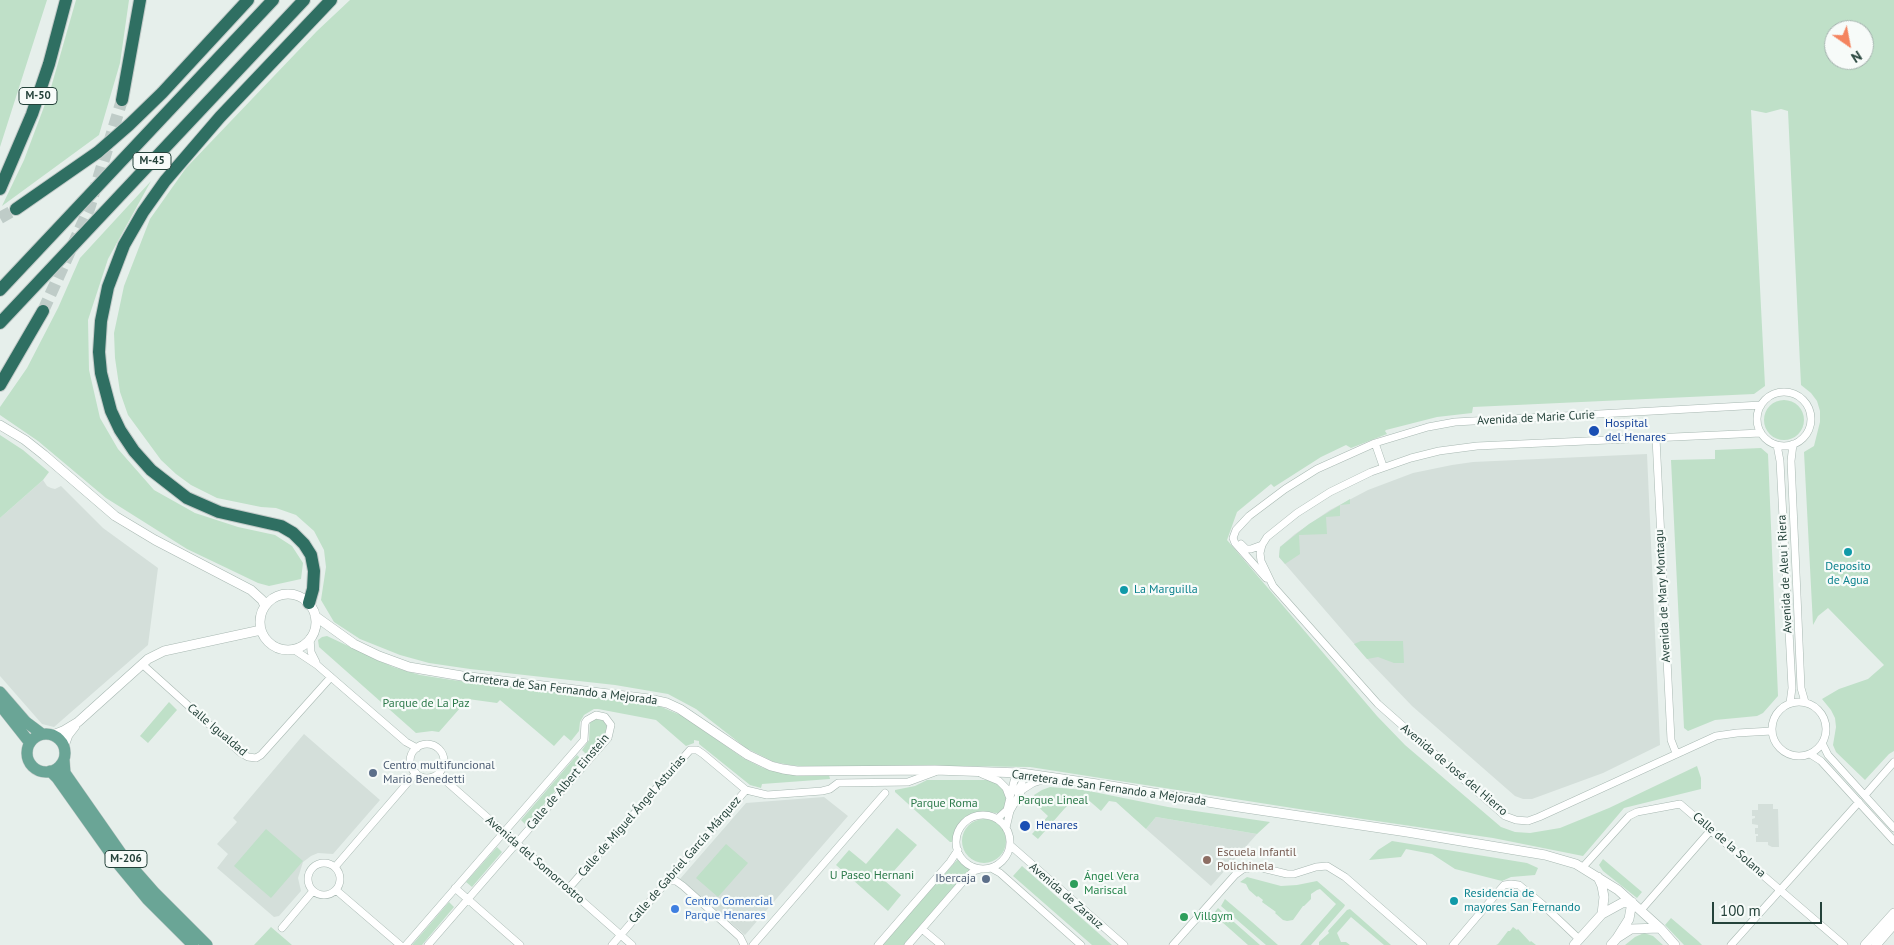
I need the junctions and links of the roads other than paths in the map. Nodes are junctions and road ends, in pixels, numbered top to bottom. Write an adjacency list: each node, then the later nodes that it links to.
1 (66, 0): 8 (highway, M-50)
2 (140, 0): 7 (highway)
3 (248, 0): 9 (highway)
4 (272, 0): 10 (highway, M-45)
5 (304, 0): 12 (highway, M-45)
6 (331, 0): 27 (highway)
7 (122, 100)
8 (0, 189)
9 (16, 209)
10 (0, 290)
11 (43, 311): 13 (highway)
12 (0, 323)
13 (0, 385)
14 (1761, 405): 16 (street); 18 (street, Avenida de Marie Curie); 19 (street)
15 (0, 425): 25 (street)
16 (1761, 433): 17 (street, Avenida de Marie Curie); 20 (street)
17 (1656, 438): 21 (street, Avenida de Marie Curie); 48 (street, Avenida de Mary Montagu)
18 (1375, 443): 21 (street); 22 (street, Avenida de Marie Curie)
19 (1793, 444): 20 (street); 38 (street, Avenida de Aleu i Riera)
20 (1777, 445): 39 (street, Avenida de Aleu i Riera)
21 (1383, 466): 23 (street, Avenida de Marie Curie)
22 (1236, 530): 23 (street); 24 (street)
23 (1262, 545): 24 (street)
24 (1272, 584): 48 (street, Avenida de José del Hierro)
25 (251, 590): 26 (street); 28 (street)
26 (276, 597): 27 (street); 28 (street)
27 (309, 603): 29 (street)
28 (265, 606): 30 (street)
29 (315, 616): 31 (street); 32 (street, Carretera de San Fernando a Mejorada)
30 (261, 630): 33 (street); 34 (street)
31 (312, 636): 32 (street, Carretera de San Fernando a Mejorada); 33 (street); 35 (street)
32 (354, 644): 52 (street, Carretera de San Fernando a Mejorada)
33 (293, 649): 35 (street)
34 (142, 664): 36 (street, Calle Igualdad); 41 (street)
35 (317, 665): 36 (street)
36 (331, 677): 47 (street)
37 (0, 692): 43 (main road)
38 (1805, 702): 39 (street); 45 (street)
39 (1790, 703): 42 (street)
40 (0, 705): 44 (main road)
41 (78, 722): 43 (street); 46 (street)
42 (1772, 731): 48 (street, Avenida de José del Hierro); 49 (street)
43 (47, 734): 44 (main road); 46 (main road)
44 (30, 743): 53 (main road, M-206)
45 (1822, 743): 49 (street); 61 (street)
46 (64, 746): 50 (main road, M-206)
47 (415, 750): 55 (street); 57 (street)
48 (1676, 753)
49 (1810, 754): 63 (street)
50 (64, 760): 53 (main road); 97 (main road, M-206)
51 (1894, 762): 61 (street)
52 (940, 770): 54 (street, Carretera de San Fernando a Mejorada); 59 (street, Calle de Gabriel García Márquez)
53 (50, 771): 96 (main road, M-206)
54 (972, 772): 56 (street, Carretera de San Fernando a Mejorada); 62 (street)
55 (416, 773): 57 (street); 73 (street)
56 (1022, 773): 58 (street, Carretera de San Fernando a Mejorada); 62 (street)
57 (438, 774): 68 (street, Avenida del Somorrostro)
58 (1052, 777): 62 (street); 75 (street, Carretera de San Fernando a Mejorada)
59 (746, 790): 78 (street, Calle de Gabriel García Márquez); 80 (street, Calle de Miguel Ángel Asturias)
60 (886, 793): 105 (street)
61 (1864, 795): 65 (street)
62 (1012, 802): 64 (street); 66 (street)
63 (1859, 802): 69 (street); 82 (street)
64 (997, 819): 66 (street); 72 (street)
65 (1894, 828)
66 (1006, 829): 71 (street)
67 (1711, 830): 75 (street, Calle de la Solana); 82 (street, Calle de la Solana); 86 (street)
68 (504, 833): 70 (street, Avenida del Somorrostro); 70 (street, Calle de Albert Einstein); 79 (street, Calle de Albert Einstein)
69 (1894, 841)
70 (516, 844): 80 (street, Avenida del Somorrostro); 84 (street, Calle de Albert Einstein)
71 (1010, 845): 74 (street); 110 (street, Avenida de Zarauz)
72 (958, 850): 76 (street); 106 (street)
73 (335, 867): 81 (street); 83 (street)
74 (991, 868): 76 (street); 109 (street)
75 (1582, 868): 77 (street, Carretera de San Fernando a Mejorada)
76 (981, 869): 92 (street)
77 (1598, 876): 85 (street, Carretera de San Fernando a Mejorada); 88 (street)
78 (667, 881): 93 (street, Calle de Gabriel García Márquez); 104 (street)
79 (455, 888): 84 (street); 99 (street, Calle de Albert Einstein)
80 (568, 889): 93 (street, Avenida del Somorrostro)
81 (336, 890): 83 (street); 98 (street)
82 (1781, 890): 115 (street); 116 (street, Calle de la Solana)
83 (313, 891): 90 (street)
84 (468, 899): 100 (street, Calle de Albert Einstein); 101 (street)
85 (1632, 902): 86 (street, Carretera de San Fernando a Mejorada); 88 (street); 94 (street)
86 (1641, 910): 91 (street, Carretera de San Fernando a Mejorada)
87 (1894, 913): 117 (street)
88 (1602, 914): 95 (street)
89 (1894, 924): 118 (street)
90 (282, 928)
91 (1660, 928): 94 (street); 114 (street, Carretera de San Fernando a Mejorada)
92 (922, 929): 107 (street); 108 (street)
93 (621, 935): 102 (street, Calle de Gabriel García Márquez); 103 (street, Avenida del Somorrostro)
94 (1614, 941)
95 (1577, 942): 113 (street)
96 (193, 945)
97 (207, 945)
98 (400, 945)
99 (406, 945)
100 (428, 945)
101 (520, 945)
102 (612, 945)
103 (632, 945)
104 (744, 945)
105 (753, 945)
106 (878, 945)
107 (908, 945)
108 (941, 945)
109 (1081, 945)
110 (1124, 945)
111 (1173, 945): 112 (street)
112 (1424, 945)
113 (1453, 945)
114 (1675, 945)
115 (1731, 945)
116 (1844, 945)
117 (1865, 945)
118 (1876, 945)

